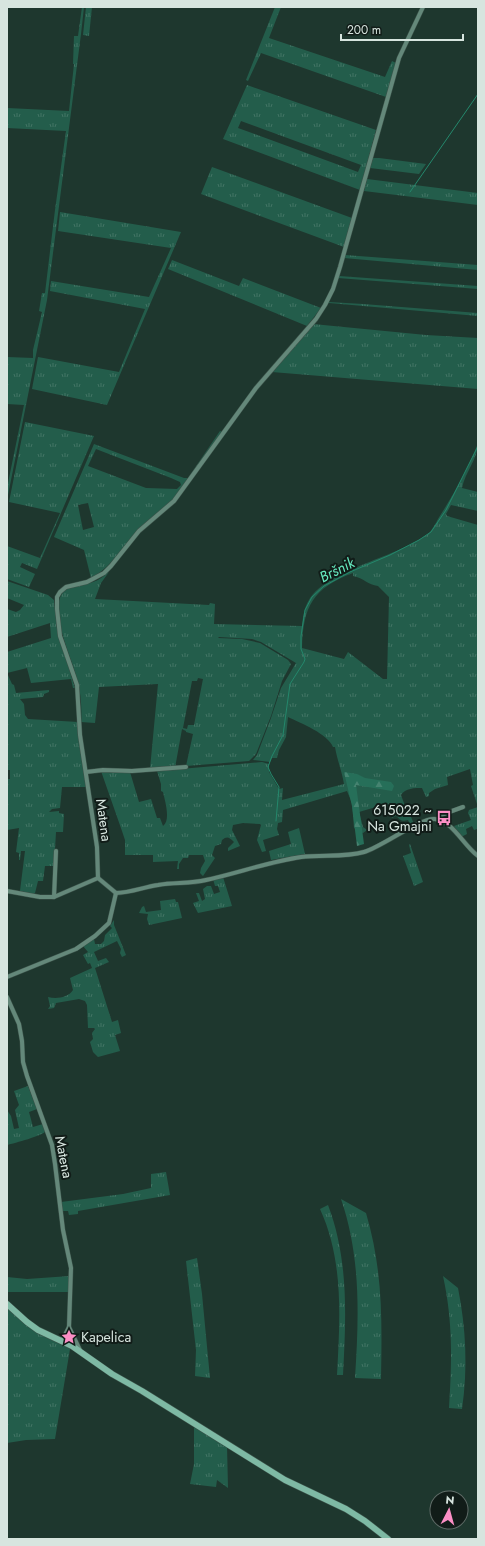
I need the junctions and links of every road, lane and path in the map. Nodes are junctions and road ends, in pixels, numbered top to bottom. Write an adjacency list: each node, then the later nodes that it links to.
1 (423, 7): 3 (street, Matena)
2 (186, 767): 3 (street)
3 (86, 772): 8 (street, Matena)
4 (463, 807): 5 (street)
5 (438, 819): 7 (street); 10 (street)
6 (56, 851): 11 (street)
7 (478, 856)
8 (98, 878): 10 (street); 11 (street)
9 (7, 891): 11 (street)
10 (116, 893): 12 (street)
11 (54, 897)
12 (7, 977)
13 (7, 997): 15 (street, Matena)
14 (7, 1304): 16 (street)
15 (69, 1327): 16 (street, Matena); 17 (street, Matena)
16 (62, 1341): 17 (street)
17 (81, 1352): 18 (street)
18 (388, 1539)

